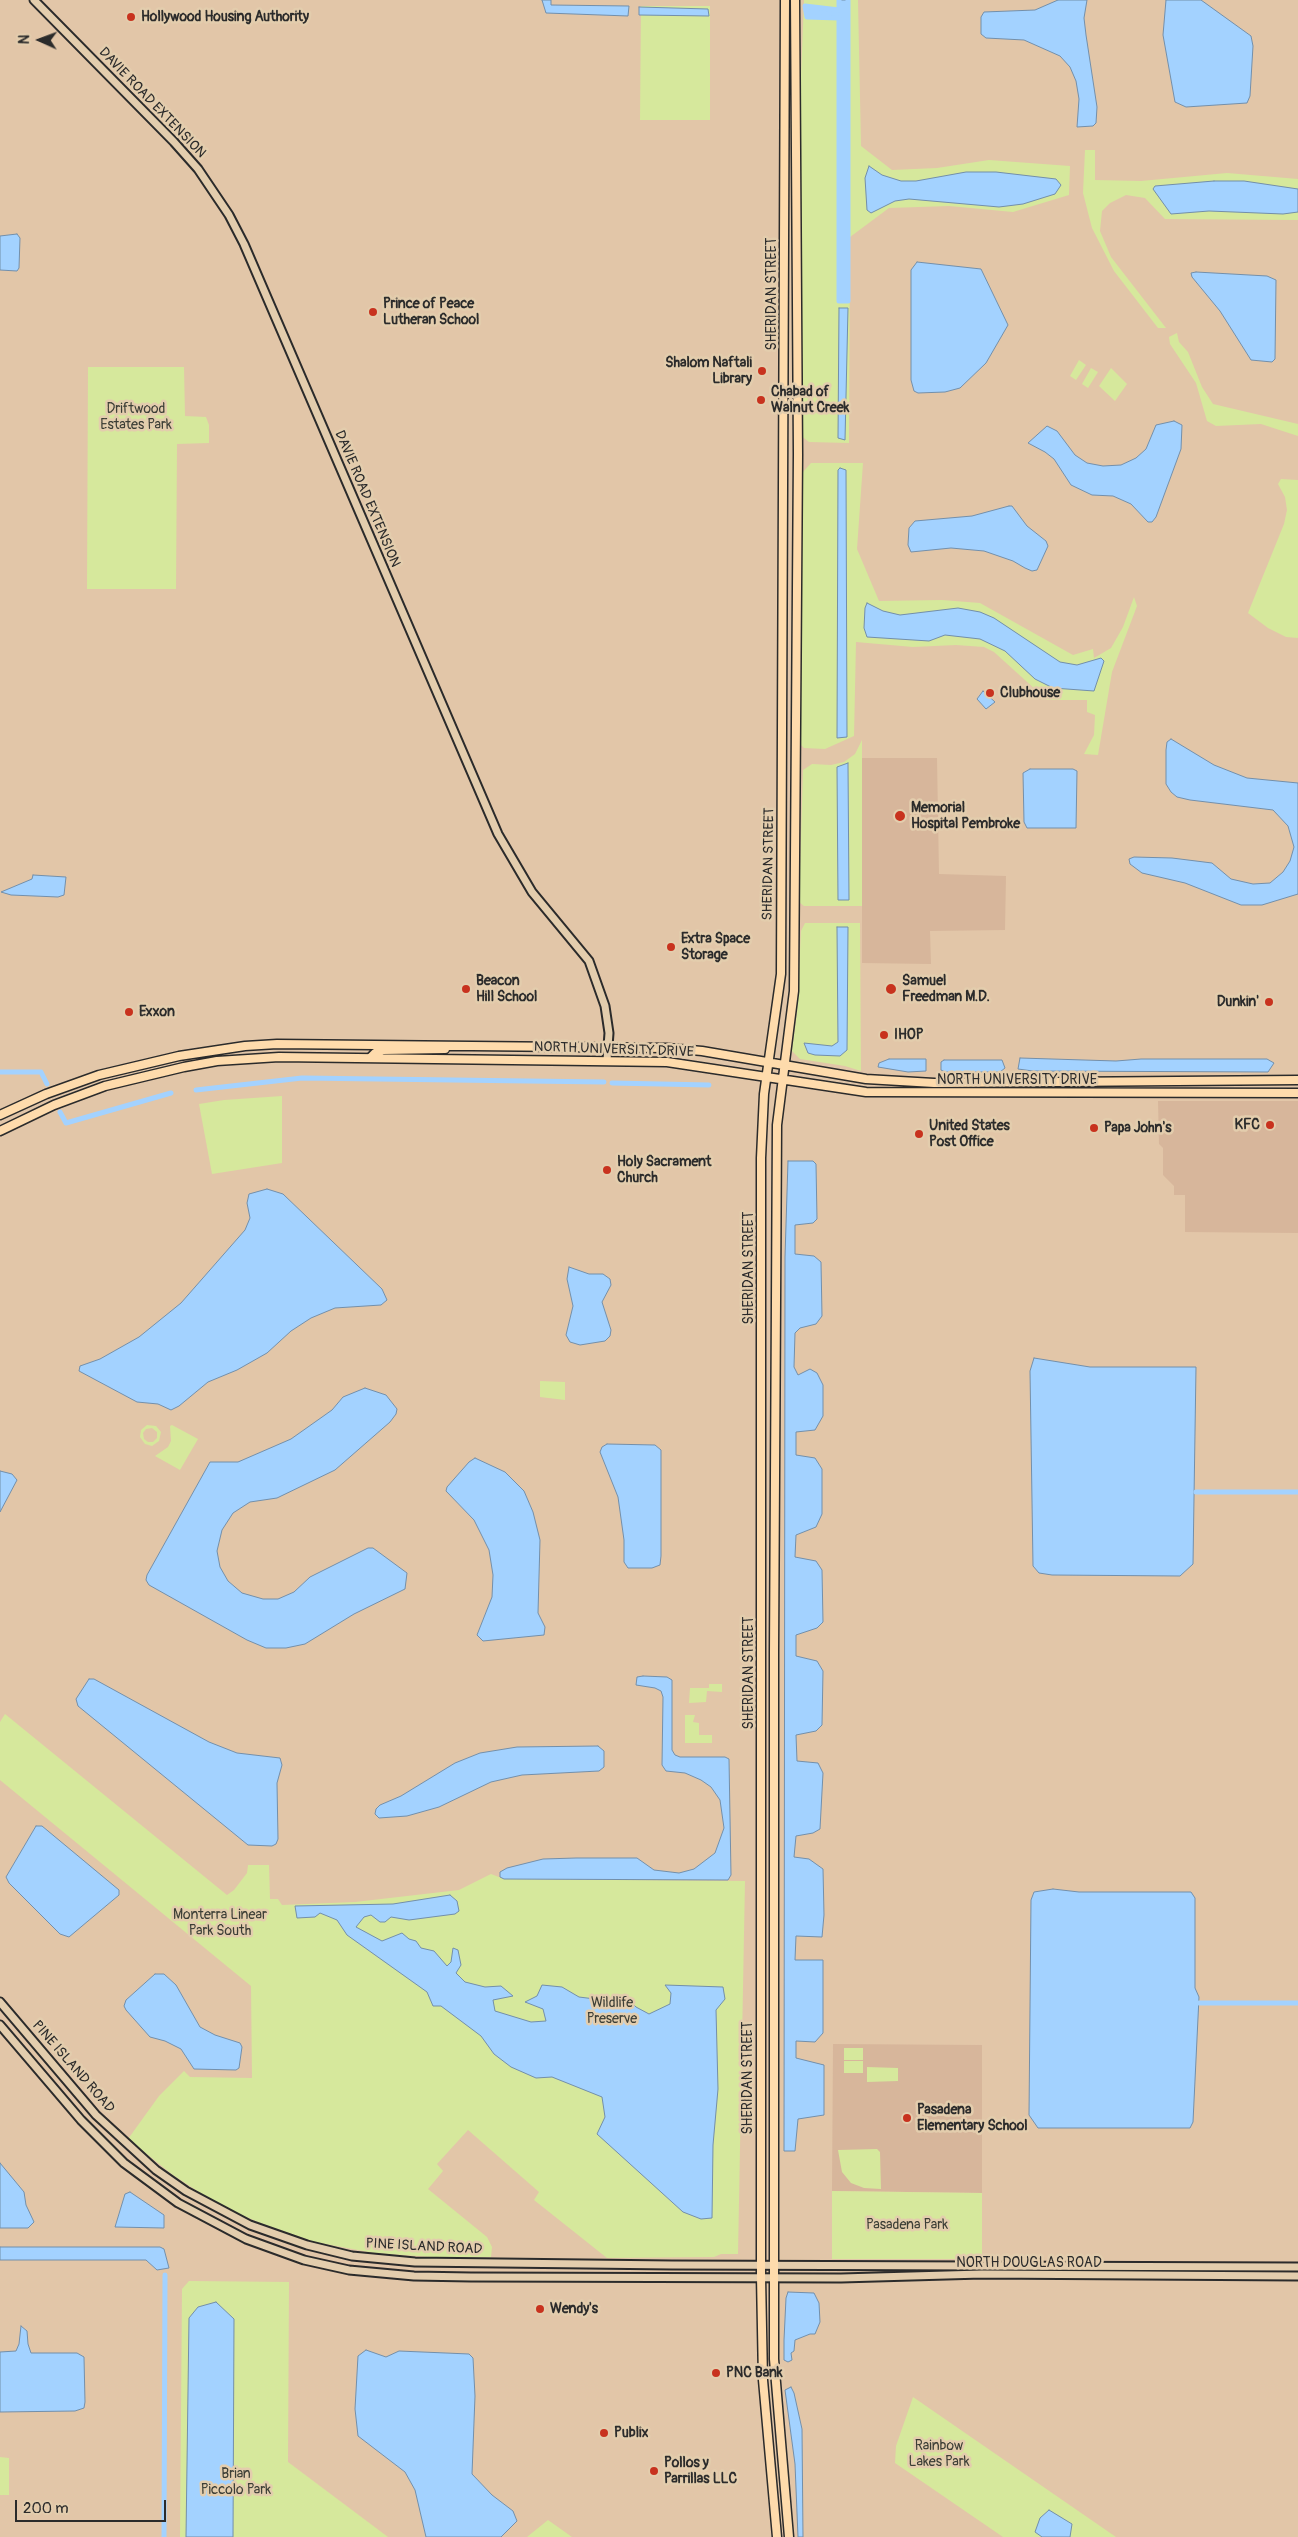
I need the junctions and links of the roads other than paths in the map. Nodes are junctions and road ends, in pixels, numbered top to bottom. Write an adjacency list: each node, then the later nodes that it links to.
1 (34, 0): 5 (main road, DAVIE ROAD EXTENSION)
2 (785, 0): 8 (main road, SHERIDAN STREET)
3 (795, 0): 9 (main road, SHERIDAN STREET)
4 (454, 1045): 5 (main road, NORTH UNIVERSITY DRIVE); 6 (main road); 14 (main road, NORTH UNIVERSITY DRIVE)
5 (610, 1047): 7 (main road, DAVIE ROAD EXTENSION); 8 (main road, NORTH UNIVERSITY DRIVE)
6 (372, 1057): 7 (main road, NORTH UNIVERSITY DRIVE); 15 (main road, NORTH UNIVERSITY DRIVE)
7 (607, 1060): 10 (main road, NORTH UNIVERSITY DRIVE)
8 (769, 1063): 9 (main road, NORTH UNIVERSITY DRIVE); 10 (main road, SHERIDAN STREET)
9 (784, 1066): 11 (main road, SHERIDAN STREET); 12 (main road, NORTH UNIVERSITY DRIVE)
10 (766, 1078): 11 (main road, NORTH UNIVERSITY DRIVE); 18 (main road, SHERIDAN STREET)
11 (782, 1080): 13 (main road, NORTH UNIVERSITY DRIVE); 19 (main road, SHERIDAN STREET)
12 (1298, 1080)
13 (1298, 1093)
14 (0, 1116)
15 (0, 1131)
16 (0, 2002): 18 (main road, PINE ISLAND ROAD)
17 (0, 2025): 22 (main road, PINE ISLAND ROAD)
18 (761, 2265): 19 (main road, NORTH DOUGLAS ROAD); 22 (main road, SHERIDAN STREET)
19 (774, 2265): 20 (main road, NORTH DOUGLAS ROAD); 23 (main road, SHERIDAN STREET)
20 (1298, 2267)
21 (1298, 2276): 23 (main road, NORTH DOUGLAS ROAD)
22 (761, 2277): 23 (main road, NORTH DOUGLAS ROAD); 24 (main road, SHERIDAN STREET)
23 (774, 2278): 25 (main road, SHERIDAN STREET)
24 (777, 2537)
25 (789, 2537)

